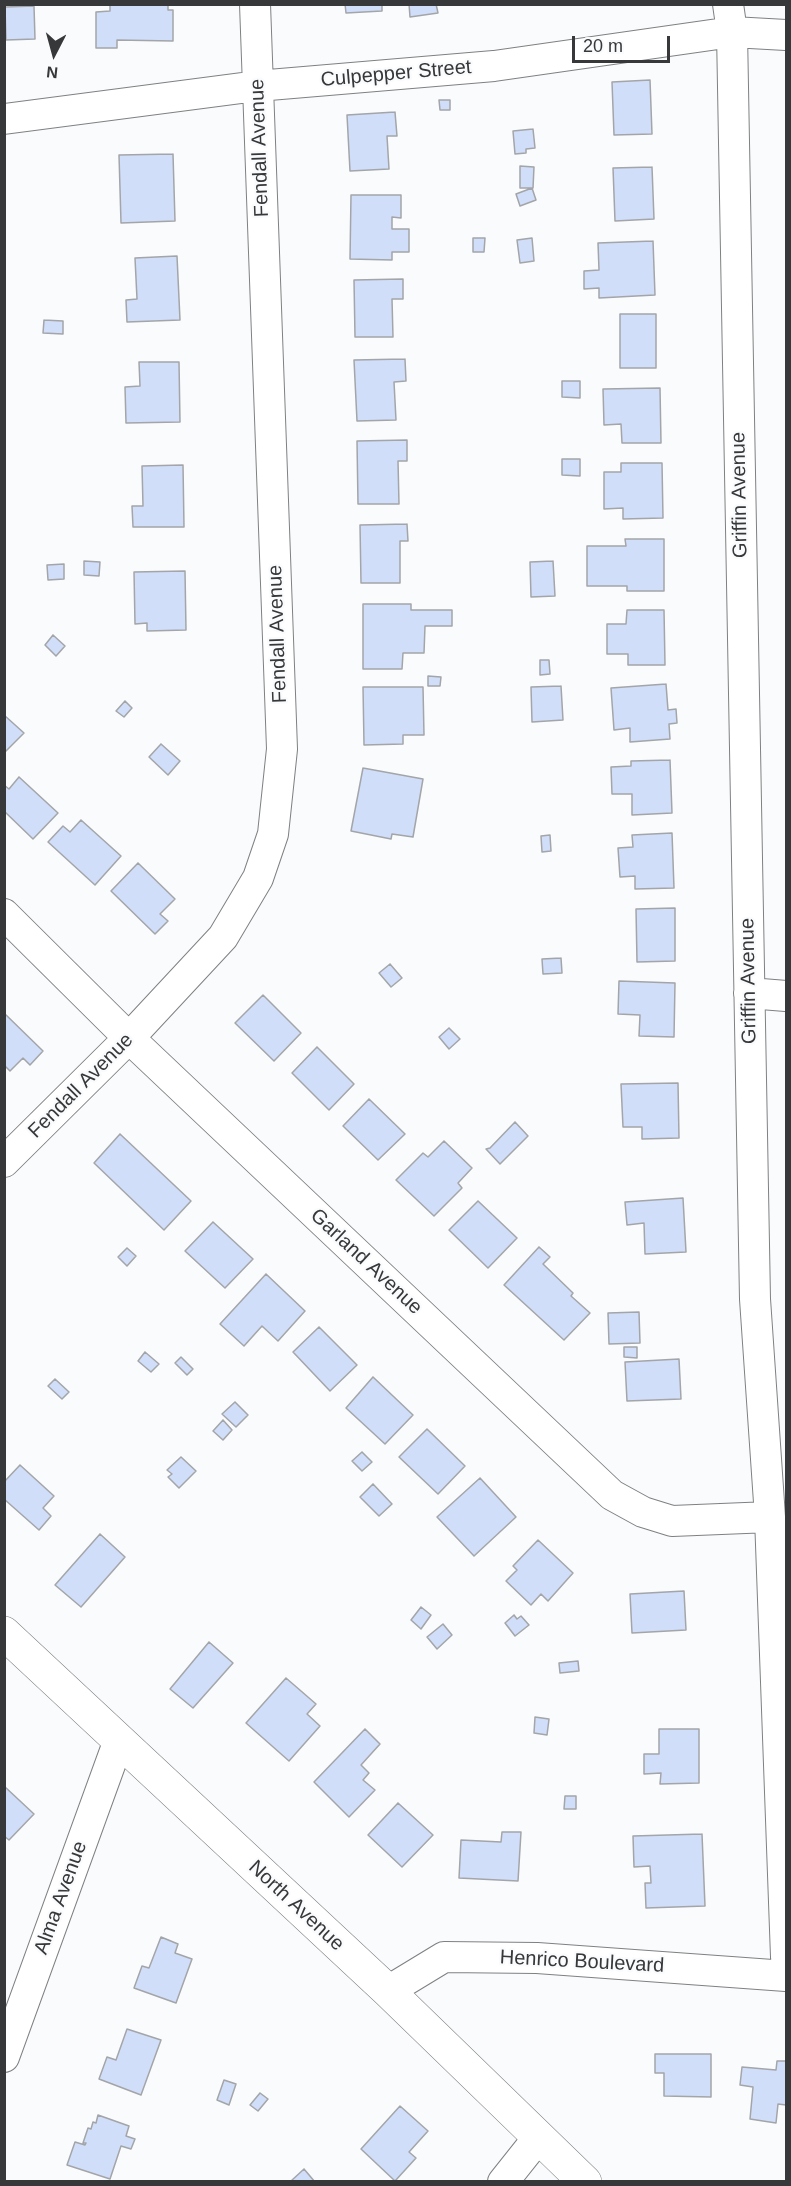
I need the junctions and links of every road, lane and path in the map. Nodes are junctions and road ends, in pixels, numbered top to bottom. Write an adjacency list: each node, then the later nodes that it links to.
1 (255, 4): 4 (street, Fendall Avenue)
2 (730, 18): 3 (street, Culpepper Street); 4 (street, Culpepper Street); 7 (street, Griffin Avenue)
3 (786, 35)
4 (257, 86): 5 (street, Culpepper Street); 9 (street, Fendall Avenue)
5 (4, 119)
6 (4, 914): 9 (street, Garland Avenue)
7 (749, 993): 8 (street); 11 (street, Griffin Avenue)
8 (786, 996)
9 (129, 1038): 10 (street, Fendall Avenue); 11 (street, Garland Avenue)
10 (4, 1162)
11 (770, 1517): 14 (street, Griffin Avenue)
12 (4, 1633): 13 (street, North Avenue)
13 (118, 1740): 16 (street, North Avenue); 17 (street, Alma Avenue)
14 (786, 1957)
15 (786, 1976): 16 (street, Henrico Boulevard)
16 (388, 1991): 18 (street, North Avenue)
17 (4, 2056)
18 (538, 2138): 19 (street); 20 (street, North Avenue)
19 (503, 2181)
20 (585, 2181)

